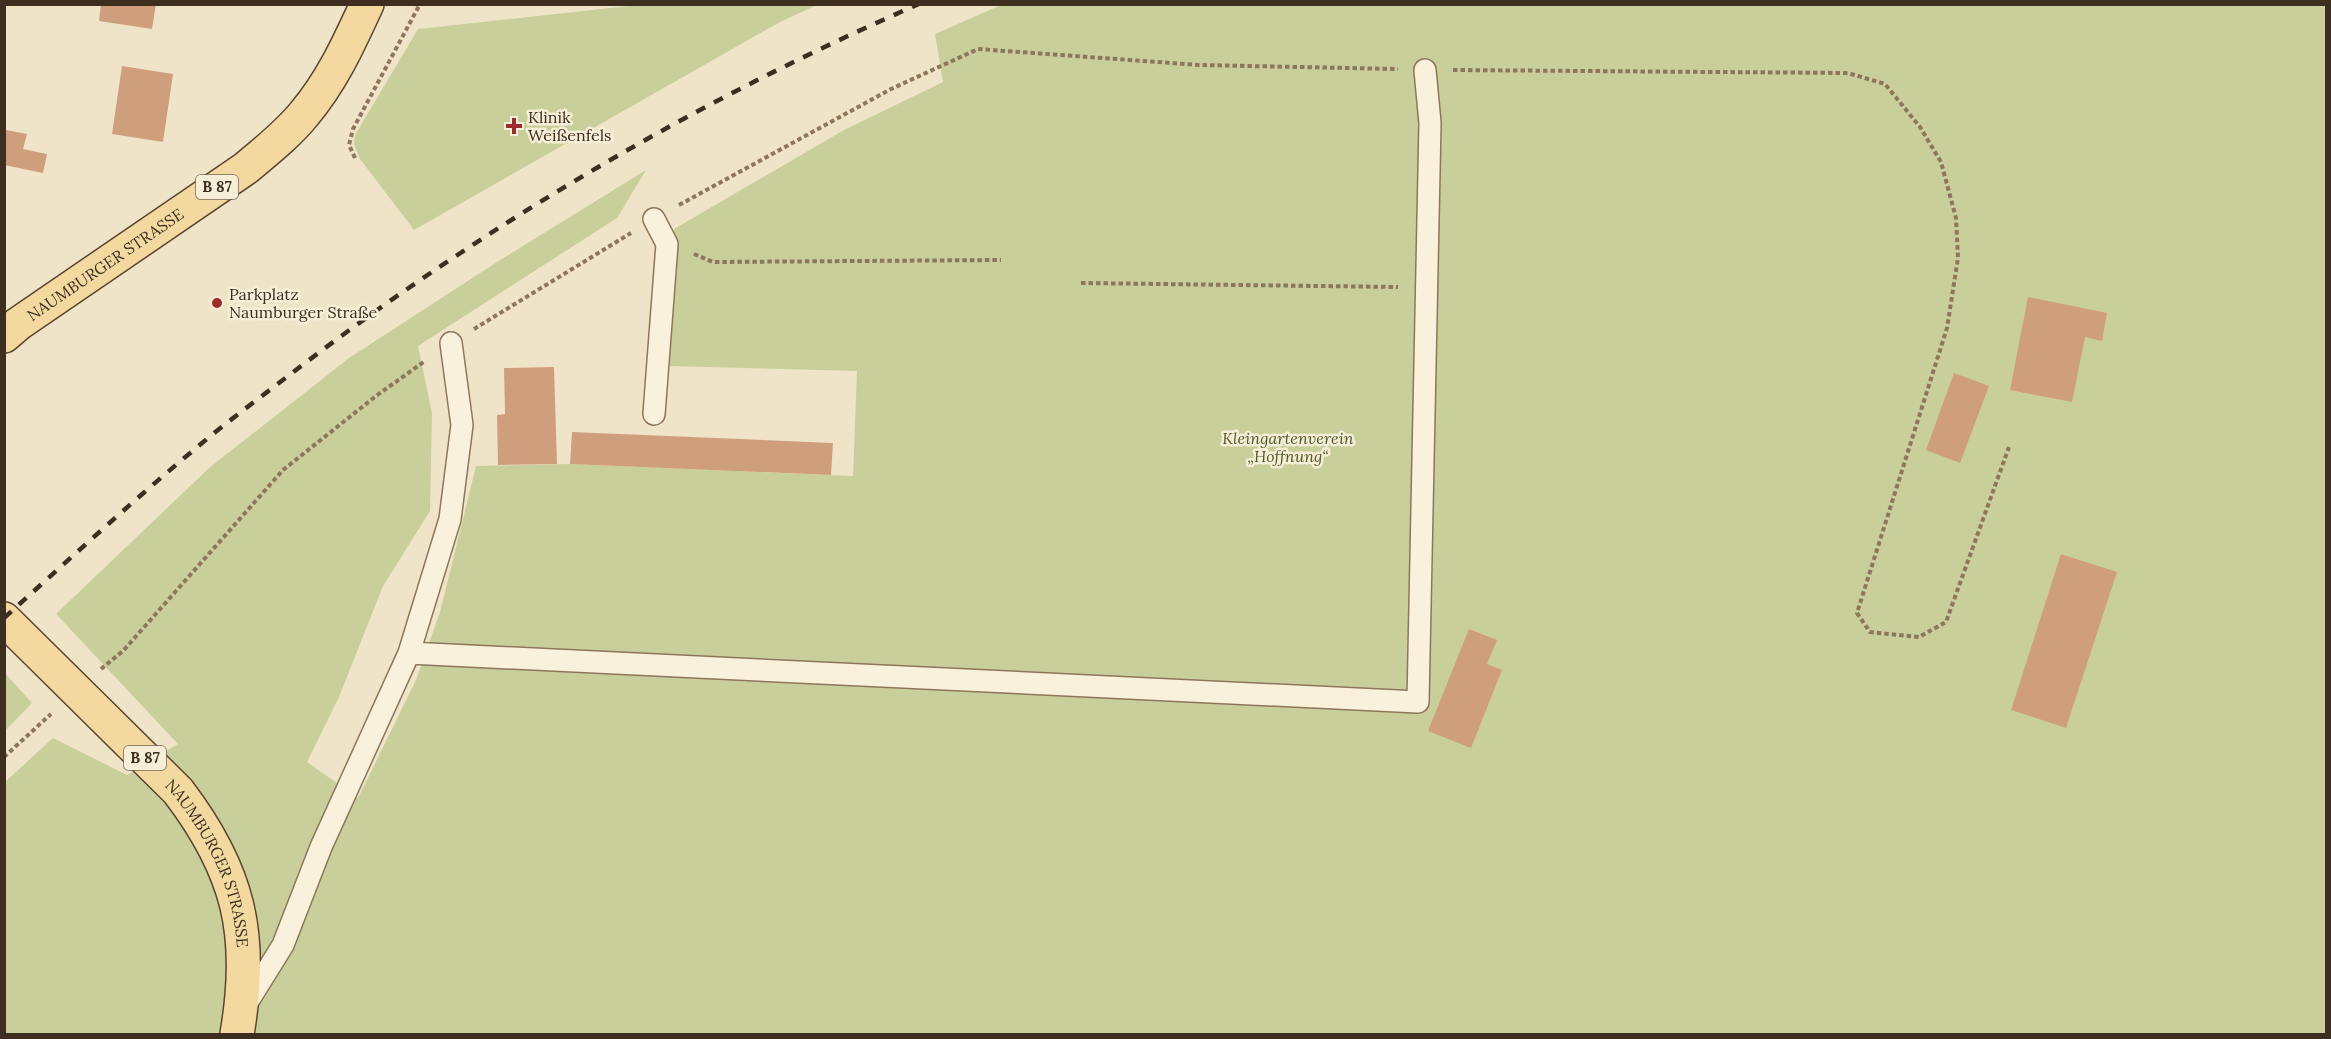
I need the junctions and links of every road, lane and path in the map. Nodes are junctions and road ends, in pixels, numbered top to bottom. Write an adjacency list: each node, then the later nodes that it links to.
1 (367, 4): 10 (main road, NAUMBURGER STRASSE / B 87)
2 (420, 4): 4 (path)
3 (1425, 70): 5 (path); 9 (lane); 13 (path)
4 (355, 158)
5 (654, 219): 6 (lane); 11 (path)
6 (668, 244): 7 (path); 12 (lane)
7 (1001, 260)
8 (1081, 283): 9 (path)
9 (1426, 288): 15 (lane)
10 (4, 336)
11 (451, 343): 15 (lane); 16 (path)
12 (654, 414)
13 (2009, 447)
14 (4, 619): 16 (main road, NAUMBURGER STRASSE / B 87)
15 (409, 653): 18 (lane)
16 (77, 689): 17 (path); 18 (main road, NAUMBURGER STRASSE / B 87)
17 (4, 757)
18 (239, 1023)

